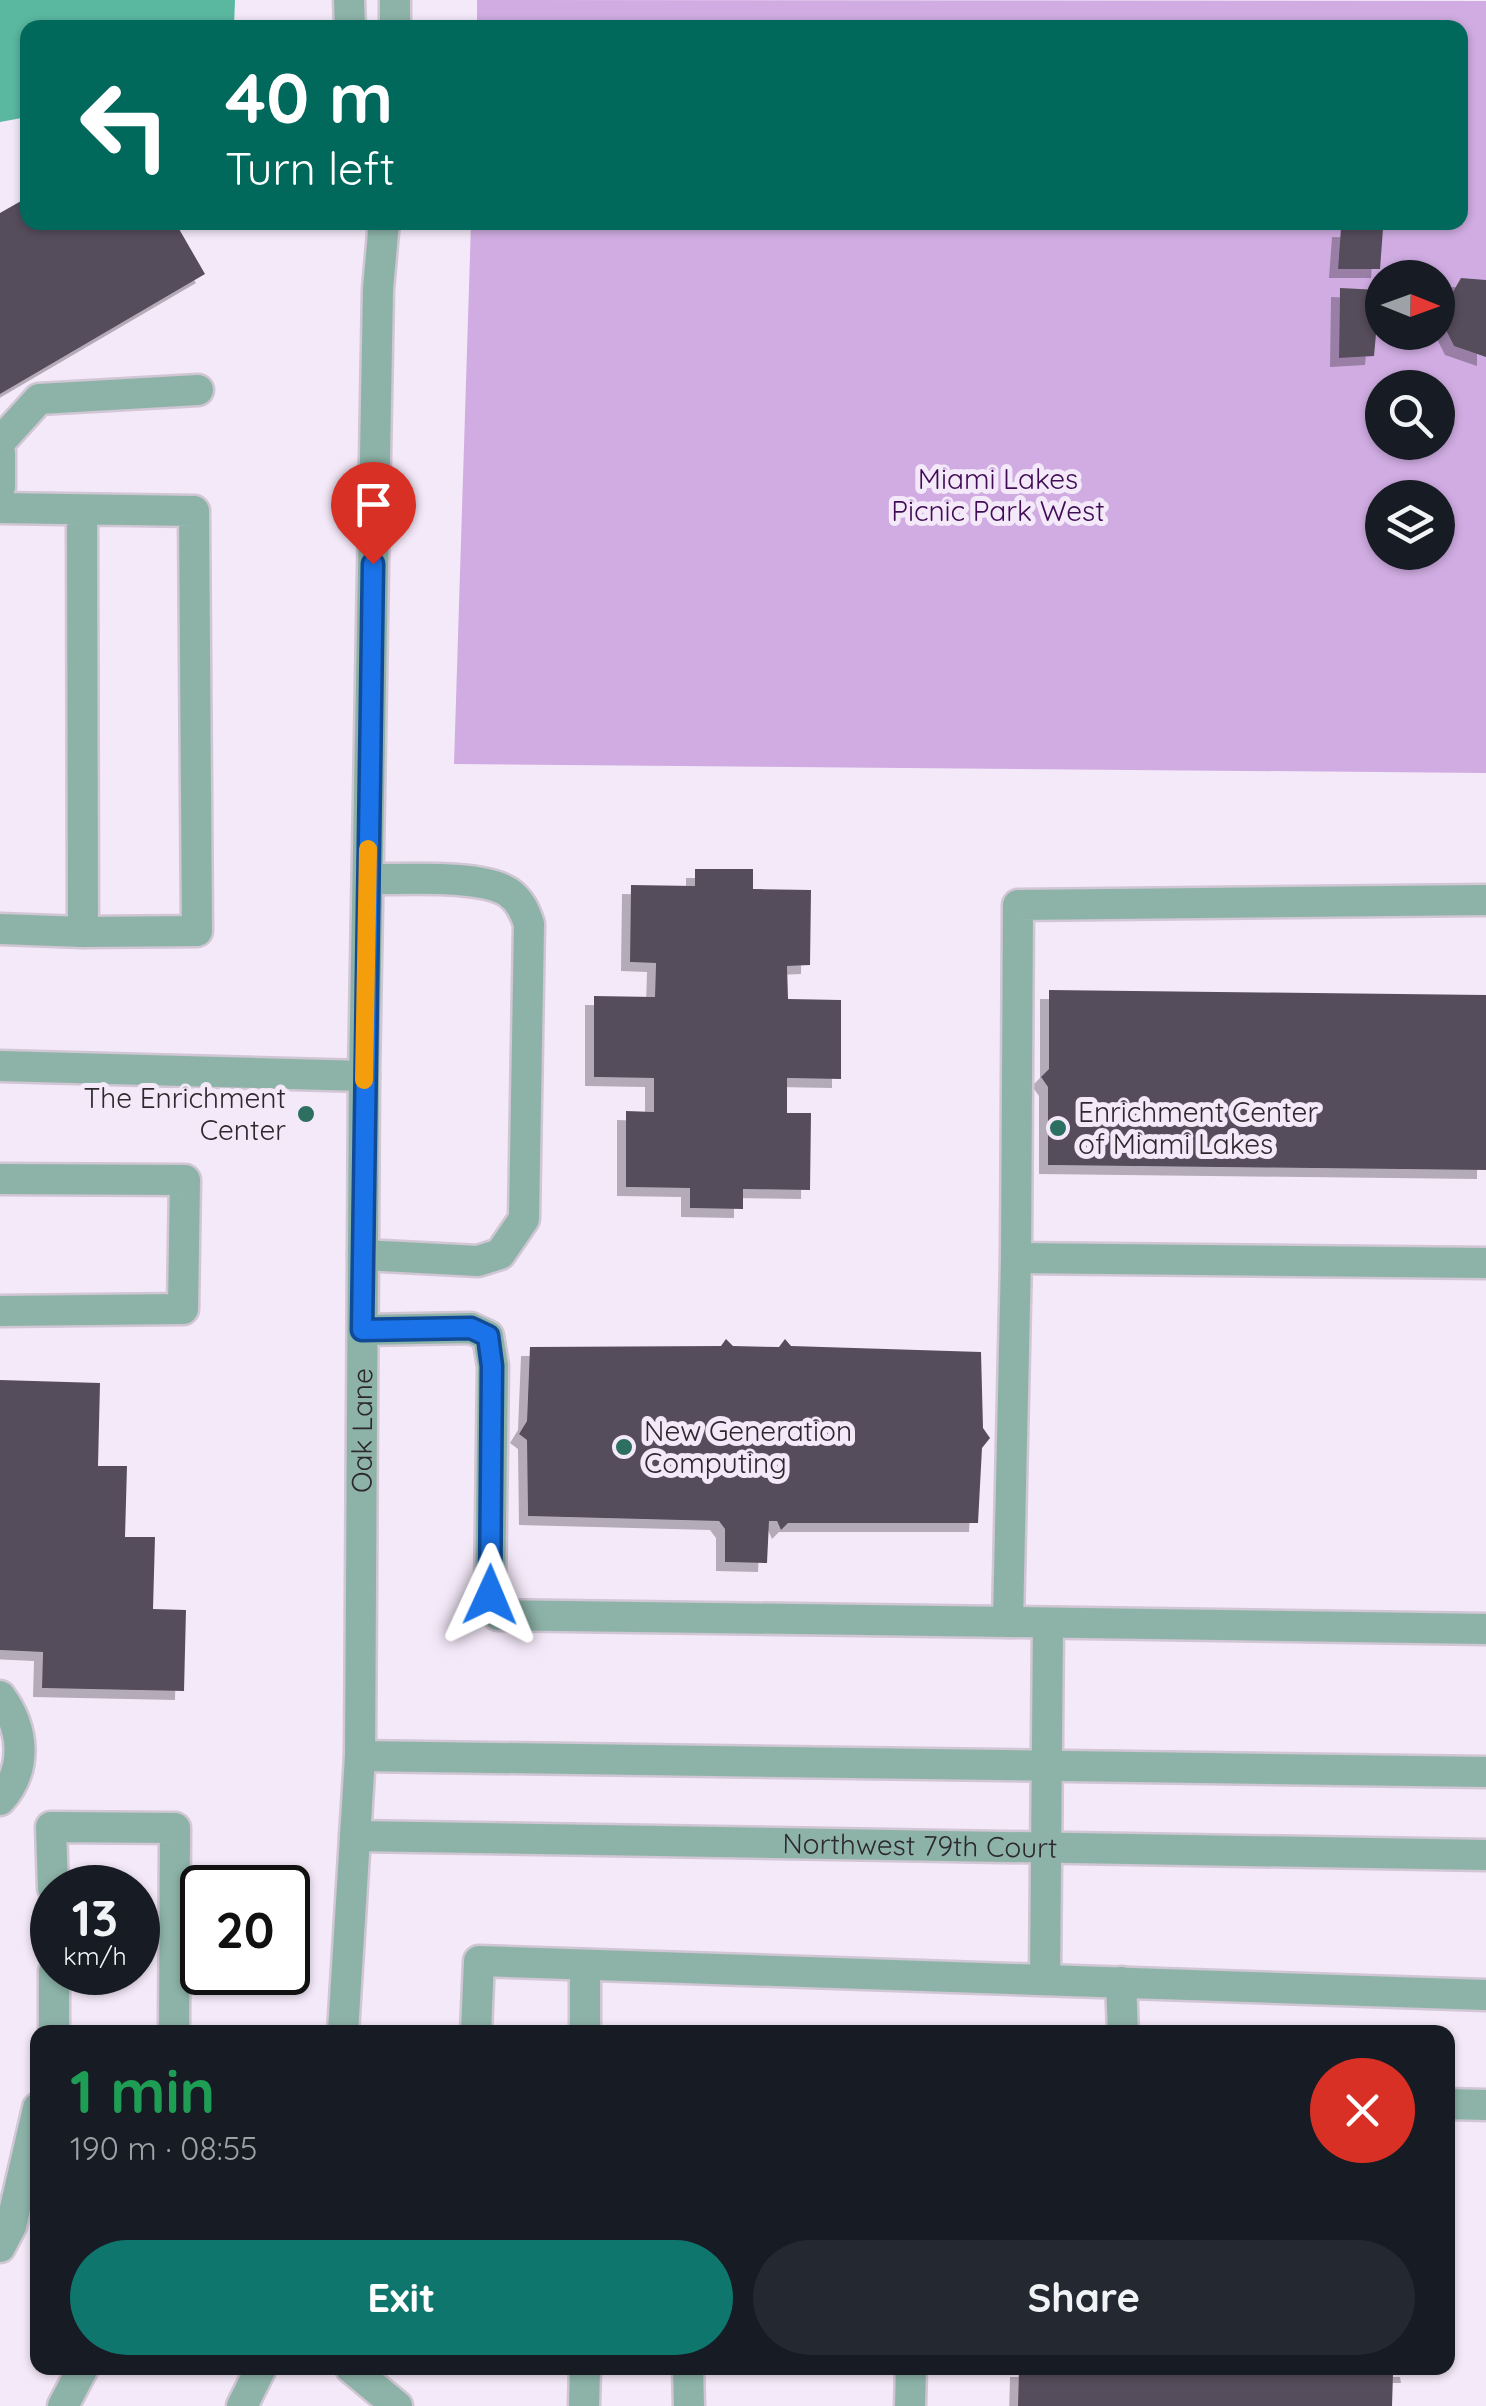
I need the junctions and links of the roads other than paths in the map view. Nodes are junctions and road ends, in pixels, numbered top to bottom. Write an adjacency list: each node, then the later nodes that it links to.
1 (369, 230): 3 (street, Oak Lane)
2 (383, 230): 3 (street, Oak Lane)
3 (378, 290): 10 (street, Oak Lane)
4 (198, 390): 5 (street)
5 (0, 442)
6 (0, 453): 7 (street)
7 (0, 487)
8 (0, 508): 9 (street)
9 (82, 511): 13 (street); 13 (street)
10 (368, 879): 15 (street, Oak Lane); 17 (street)
11 (1486, 900): 18 (street)
12 (0, 929): 13 (street)
13 (82, 932)
14 (0, 1066): 15 (street)
15 (364, 1076): 17 (street, Oak Lane)
16 (0, 1179): 20 (street)
17 (363, 1255): 21 (street, Oak Lane)
18 (1016, 1258): 19 (street); 22 (street)
19 (1486, 1264)
20 (0, 1311)
21 (362, 1330): 22 (street); 26 (street, Oak Lane)
22 (1008, 1622): 23 (street)
23 (1048, 1623): 24 (street); 27 (street)
24 (1486, 1630)
25 (0, 1696): 29 (street)
26 (360, 1756): 27 (street); 30 (street, Oak Lane)
27 (1046, 1766): 28 (street); 31 (street)
28 (1486, 1772)
29 (0, 1800)
30 (355, 1836): 31 (street, Northwest 79th Court); 41 (street, Oak Lane)
31 (1046, 1848): 32 (street, Northwest 79th Court); 35 (street)
32 (1486, 1855)
33 (52, 1865): 40 (street)
34 (585, 1964): 35 (street); 42 (street); 43 (street)
35 (1045, 1980): 36 (street)
36 (1121, 1982): 38 (street); 44 (street)
37 (54, 1995): 39 (street)
38 (1486, 1995)
39 (54, 2025)
40 (174, 2025)
41 (343, 2025)
42 (476, 2025)
43 (585, 2025)
44 (1122, 2025)
45 (1455, 2104): 46 (street)
46 (1486, 2105)
47 (30, 2143): 48 (street)
48 (0, 2247)
49 (79, 2375): 55 (street)
50 (258, 2375): 56 (street)
51 (359, 2375): 57 (street)
52 (584, 2375): 58 (street)
53 (688, 2375): 59 (street)
54 (911, 2375): 60 (street)
55 (63, 2406)
56 (242, 2406)
57 (397, 2406)
58 (584, 2406)
59 (689, 2406)
60 (910, 2406)

